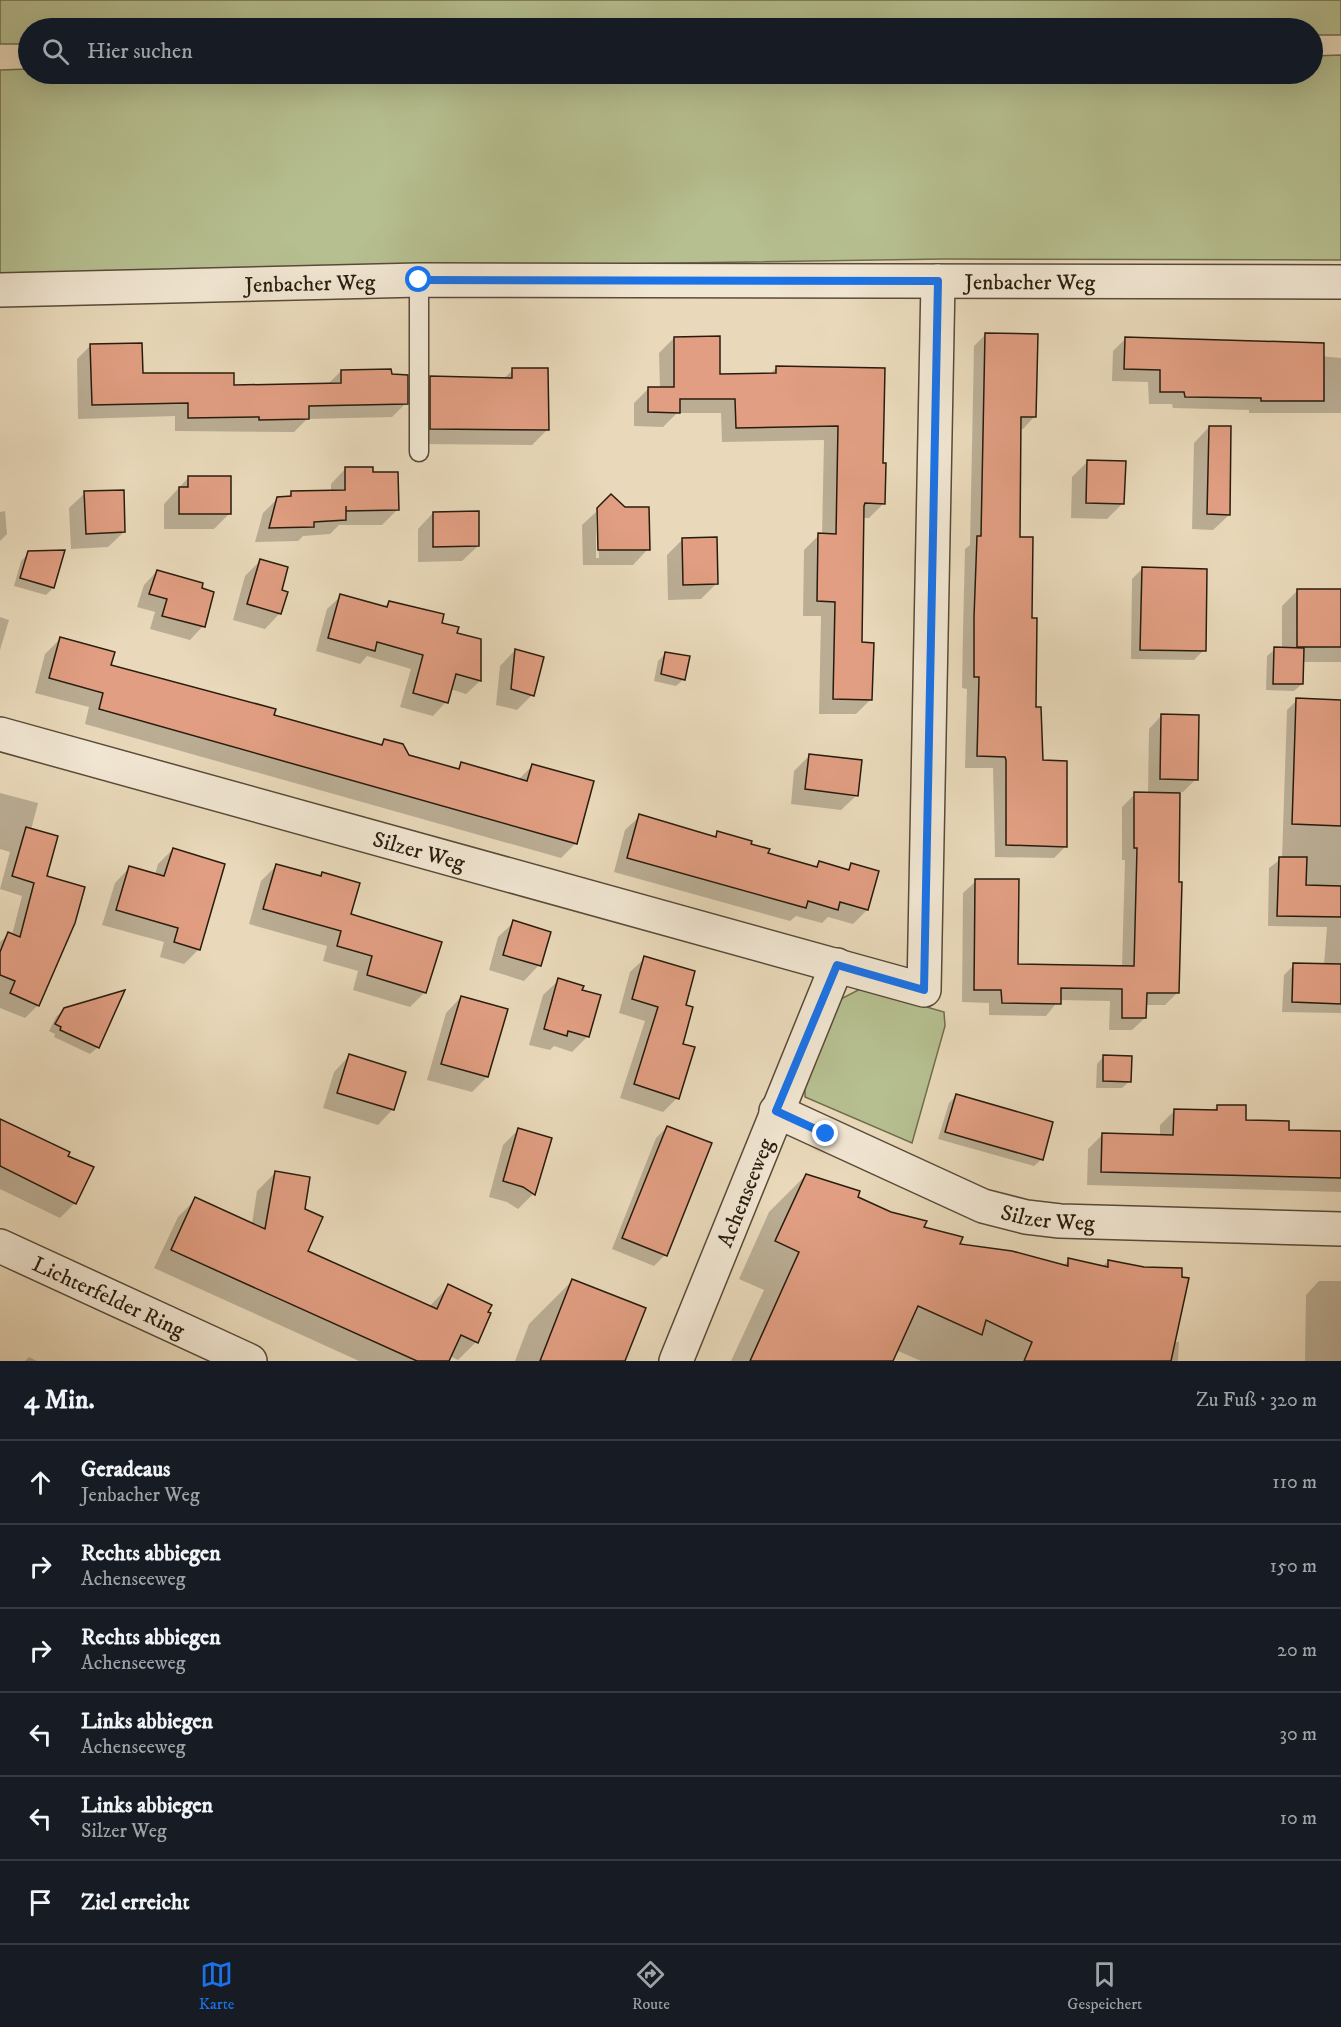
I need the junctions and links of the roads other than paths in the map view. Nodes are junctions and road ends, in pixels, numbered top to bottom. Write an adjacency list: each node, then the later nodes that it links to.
1 (419, 280): 2 (street, Jenbacher Weg); 4 (street, Jenbacher Weg); 5 (lane)
2 (938, 281): 3 (street, Jenbacher Weg); 7 (street)
3 (1341, 282)
4 (0, 290)
5 (419, 452)
6 (0, 734): 7 (street, Silzer Weg)
7 (837, 965): 8 (street, Achenseeweg)
8 (776, 1111): 9 (street, Silzer Weg); 12 (street, Achenseeweg)
9 (1341, 1229)
10 (0, 1246): 11 (street, Lichterfelder Ring)
11 (250, 1361)
12 (676, 1361)

